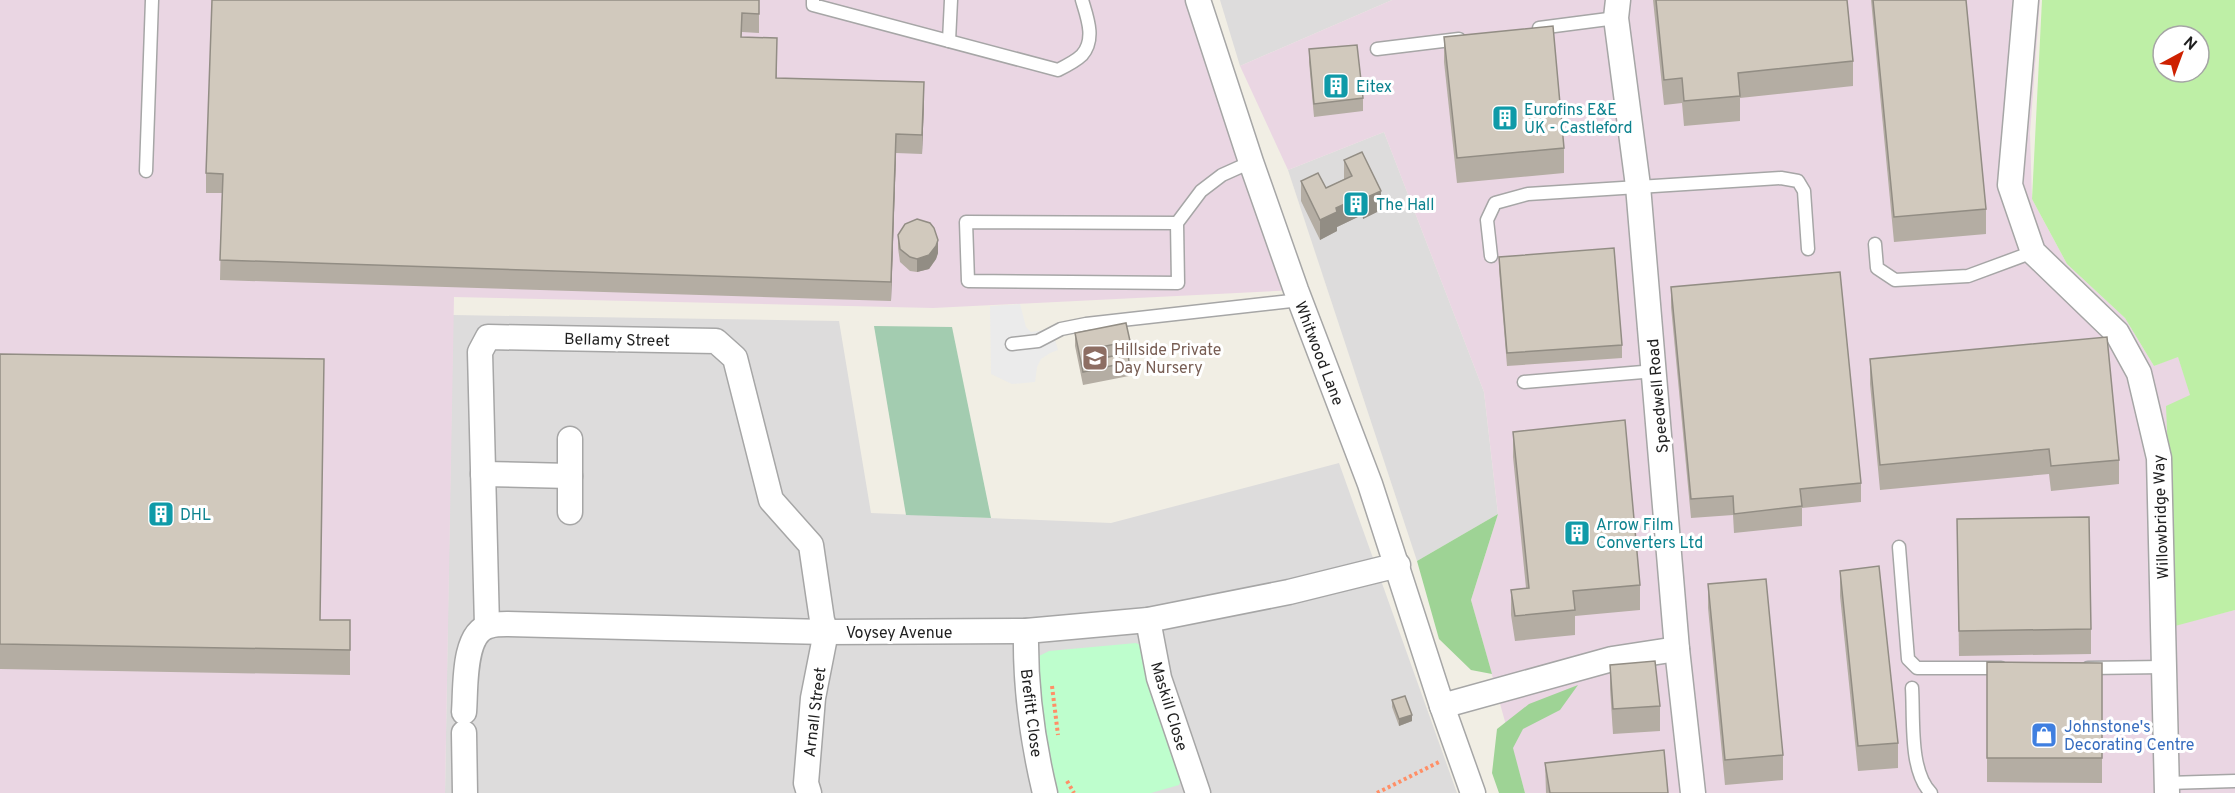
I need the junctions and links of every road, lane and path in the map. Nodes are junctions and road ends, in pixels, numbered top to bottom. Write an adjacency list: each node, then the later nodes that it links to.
1 (152, 0): 13 (lane)
2 (813, 0): 10 (lane)
3 (951, 0): 10 (lane)
4 (1083, 0): 10 (lane)
5 (1198, 0): 12 (street, Whitwood Lane)
6 (2026, 0): 18 (street, Willowbridge Way)
7 (1617, 9): 8 (lane); 14 (street, Speedwell Road)
8 (1530, 29)
9 (1471, 37): 11 (lane)
10 (949, 41)
11 (1377, 49)
12 (1251, 162): 15 (lane); 20 (street, Whitwood Lane)
13 (146, 171)
14 (1638, 186): 17 (lane); 19 (lane); 22 (street, Speedwell Road)
15 (1177, 223): 15 (lane)
16 (1875, 244): 18 (lane)
17 (1808, 249)
18 (2033, 252): 35 (street, Willowbridge Way)
19 (1491, 256)
20 (1300, 300): 21 (lane); 29 (street, Whitwood Lane)
21 (1012, 344)
22 (1655, 371): 23 (lane); 34 (street, Speedwell Road)
23 (1524, 382)
24 (570, 439): 26 (street)
25 (483, 474): 26 (street); 31 (street, Bellamy Street); 33 (street, Bellamy Street)
26 (570, 476): 27 (street)
27 (570, 512)
28 (1899, 547): 36 (lane)
29 (1398, 565): 30 (street, Voysey Avenue); 39 (street, Whitwood Lane)
30 (1148, 620): 32 (street, Voysey Avenue); 43 (street, Maskill Close)
31 (487, 626): 33 (street, Voysey Avenue); 44 (street)
32 (1026, 631): 33 (street, Voysey Avenue); 46 (street, Brefitt Close)
33 (826, 632): 45 (street, Arnall Street)
34 (1677, 649): 39 (street); 49 (street, Speedwell Road)
35 (2164, 667): 37 (lane); 42 (street, Willowbridge Way)
36 (2019, 668)
37 (2078, 668)
38 (1911, 688): 50 (lane)
39 (1442, 706): 40 (street, Whitwood Lane)
40 (1458, 752): 47 (path); 48 (street, Whitwood Lane)
41 (2235, 781): 42 (lane)
42 (2167, 788)
43 (1196, 792)
44 (465, 793)
45 (809, 793)
46 (1045, 793)
47 (1377, 793)
48 (1473, 793)
49 (1693, 793)
50 (1931, 793)

